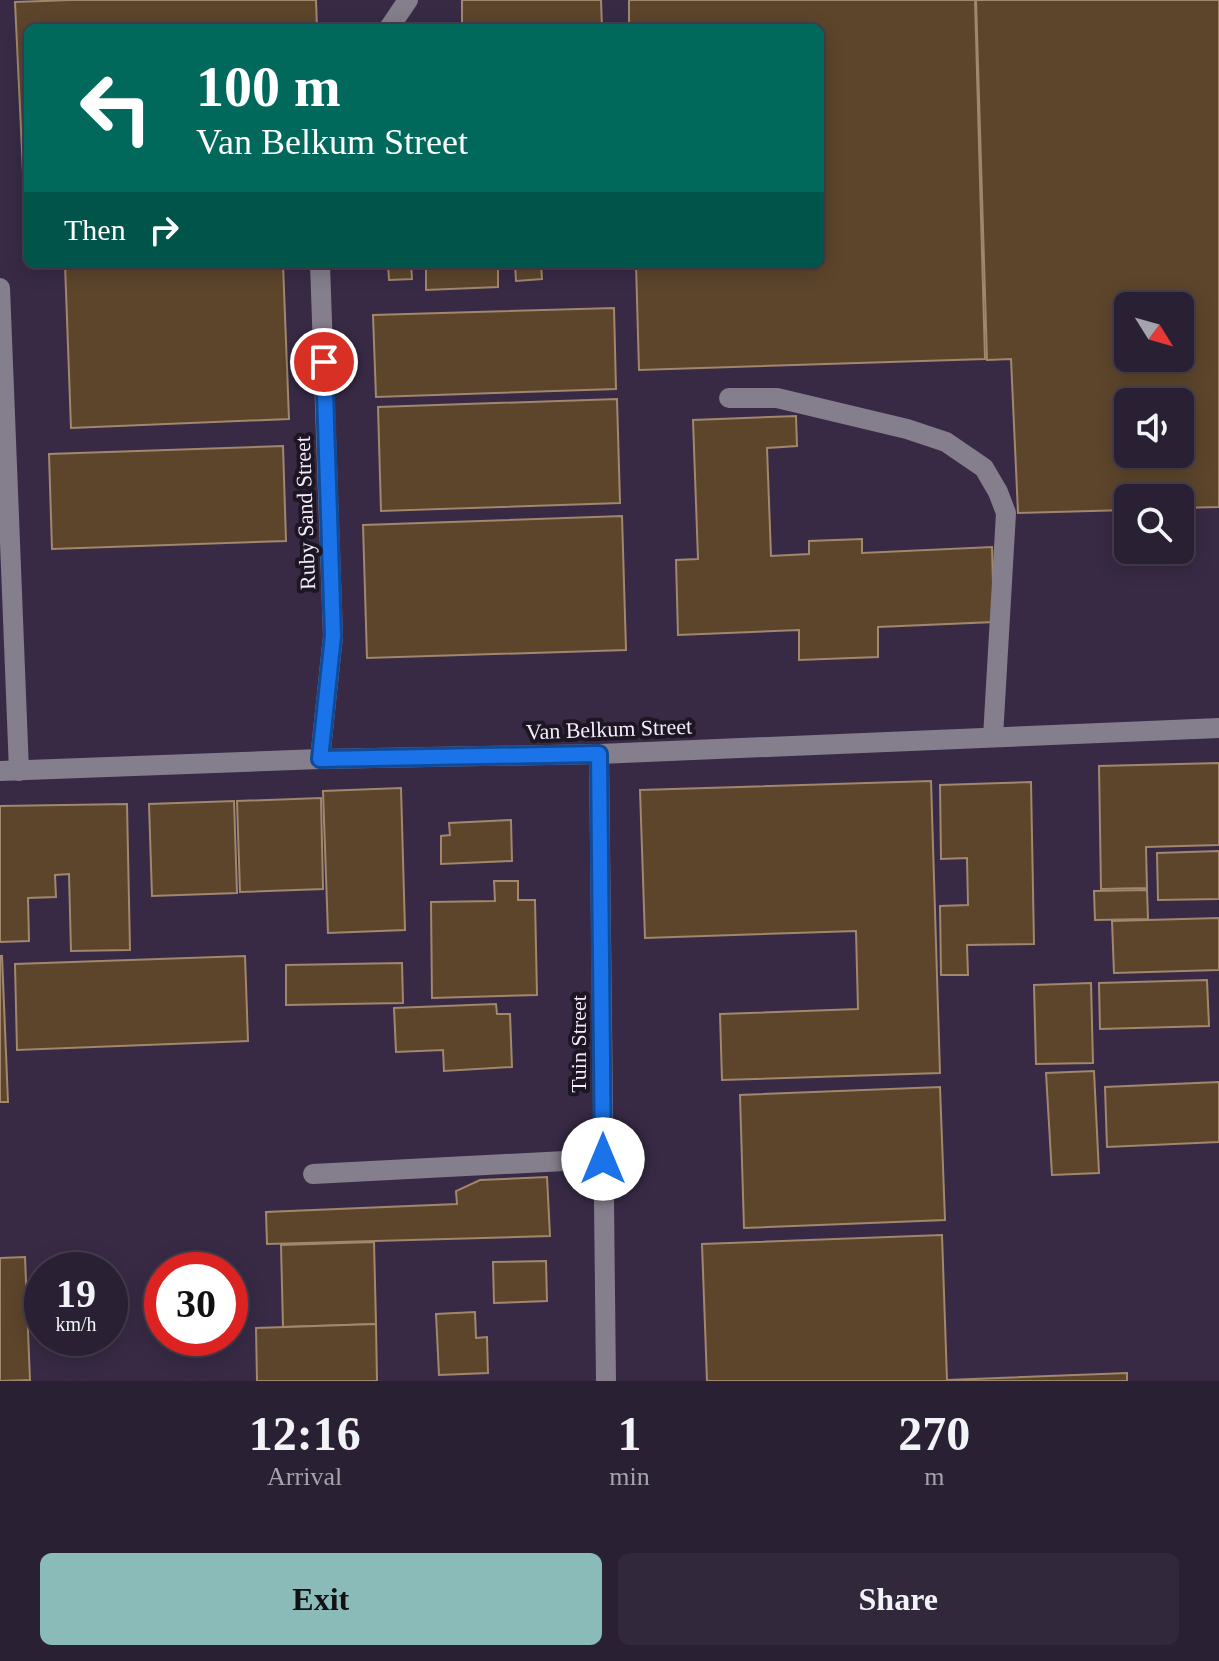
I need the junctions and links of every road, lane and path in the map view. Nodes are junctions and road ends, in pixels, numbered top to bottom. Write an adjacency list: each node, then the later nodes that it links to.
1 (408, 0): 2 (street)
2 (392, 24)
3 (320, 268): 9 (street, Ruby Sand Street)
4 (0, 288): 10 (street)
5 (729, 398): 7 (street)
6 (1219, 728): 7 (street, Van Belkum Street)
7 (993, 737): 8 (street, Van Belkum Street)
8 (599, 754): 9 (street, Van Belkum Street); 11 (street, Tuin Street)
9 (320, 759): 10 (street, Van Belkum Street)
10 (10, 771)
11 (603, 1159): 12 (street); 13 (street, Tuin Street)
12 (313, 1174)
13 (606, 1381)

